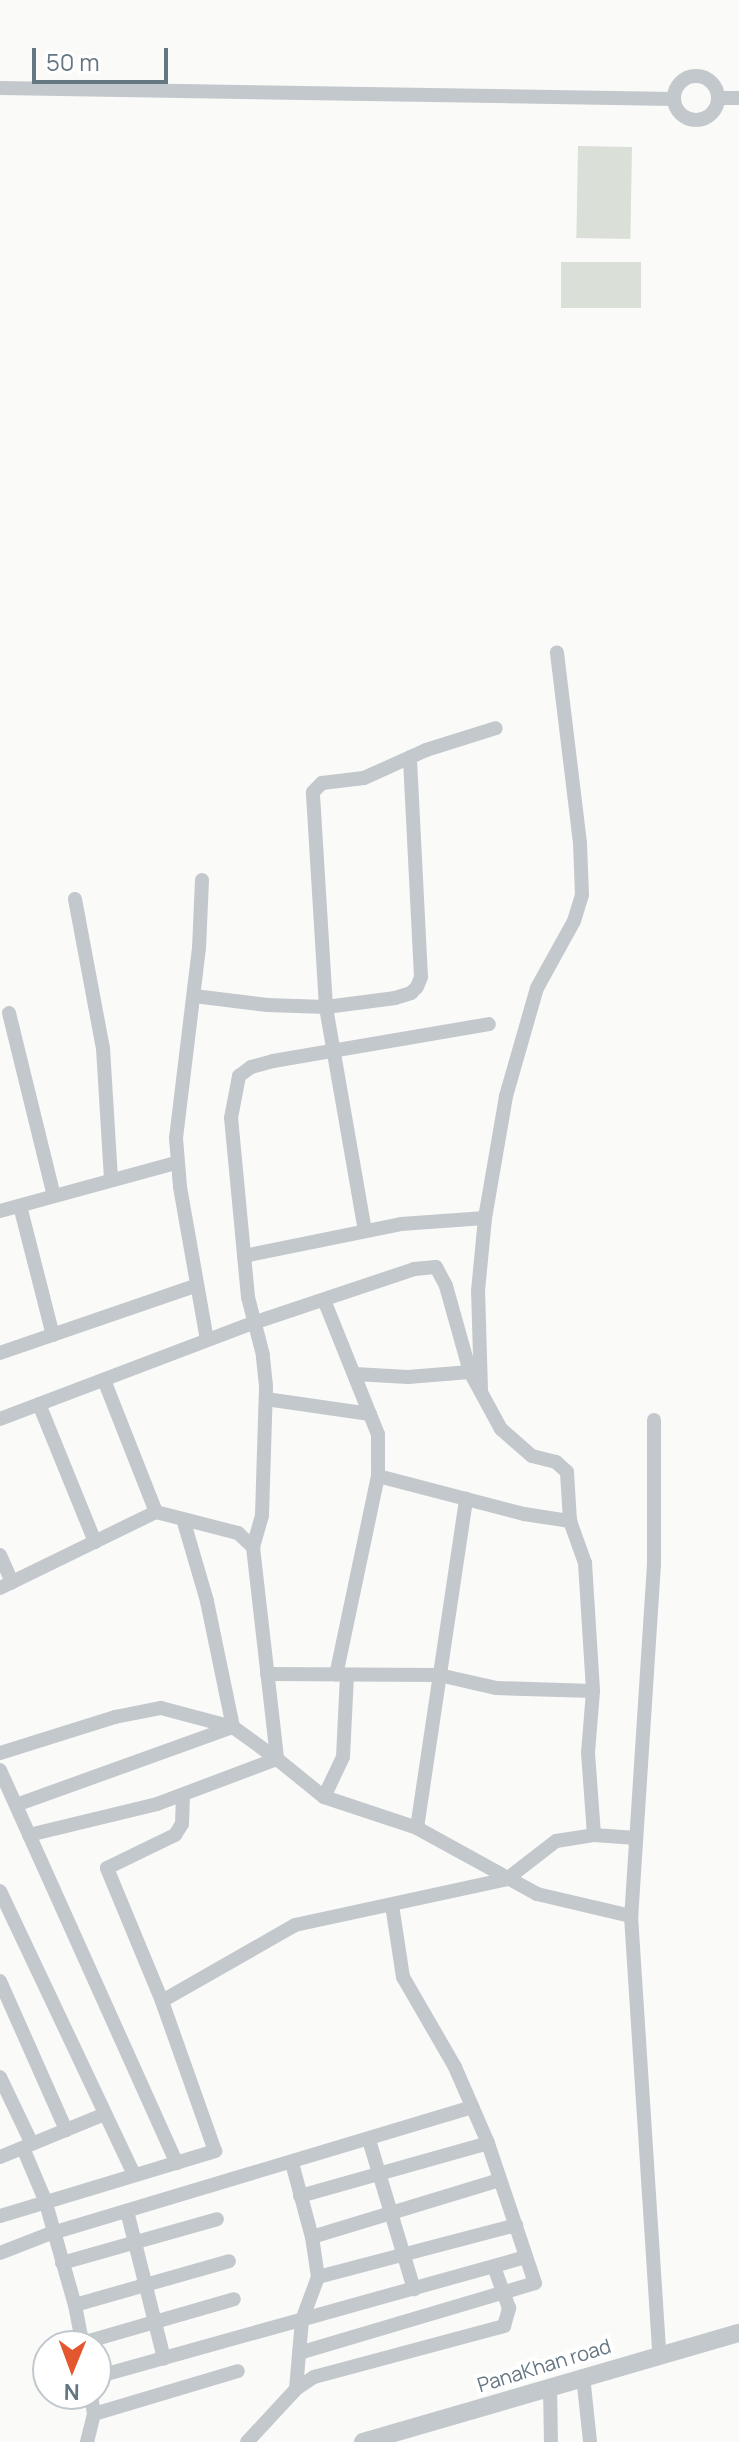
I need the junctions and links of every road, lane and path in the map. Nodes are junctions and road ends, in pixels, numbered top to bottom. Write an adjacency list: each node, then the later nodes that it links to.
1 (0, 88): 4 (street)
2 (718, 98): 3 (street); 4 (street); 4 (street)
3 (739, 98)
4 (674, 99)
5 (557, 652): 20 (street)
6 (496, 728): 7 (street)
7 (410, 757): 11 (street); 11 (street)
8 (202, 880): 10 (street)
9 (75, 899): 16 (street)
10 (194, 996): 11 (street); 15 (street)
11 (326, 1007): 14 (street)
12 (9, 1013): 17 (street)
13 (489, 1024): 14 (street)
14 (334, 1049): 21 (street); 22 (street)
15 (176, 1163): 16 (street); 23 (street)
16 (111, 1180): 17 (street)
17 (54, 1196): 18 (street)
18 (20, 1206): 19 (street); 26 (street)
19 (0, 1211)
20 (485, 1218): 21 (street); 33 (street)
21 (365, 1231): 22 (street)
22 (244, 1256): 25 (street)
23 (197, 1285): 26 (street); 27 (street)
24 (324, 1300): 25 (street); 29 (street); 30 (street)
25 (253, 1323): 27 (street); 32 (street)
26 (53, 1335): 28 (street)
27 (207, 1340): 31 (street)
28 (0, 1353)
29 (470, 1372): 30 (street); 33 (street)
30 (354, 1374): 35 (street)
31 (104, 1380): 34 (street); 40 (street)
32 (266, 1399): 35 (street); 44 (street)
33 (481, 1399): 42 (street)
34 (39, 1404): 36 (street); 43 (street)
35 (370, 1414): 38 (street)
36 (0, 1419)
37 (654, 1420): 61 (street)
38 (378, 1476): 39 (street); 49 (street)
39 (466, 1499): 42 (street); 48 (street)
40 (156, 1512): 41 (street); 43 (street)
41 (183, 1519): 44 (street); 51 (street)
42 (570, 1521): 50 (street)
43 (95, 1542): 46 (street)
44 (253, 1547): 47 (street)
45 (0, 1555): 46 (street)
46 (6, 1585)
47 (267, 1674): 49 (street); 53 (street)
48 (439, 1675): 49 (street); 50 (street); 58 (street)
49 (342, 1676): 56 (street)
50 (593, 1691): 60 (street)
51 (233, 1727): 52 (street); 53 (street); 57 (street)
52 (0, 1753)
53 (277, 1759): 55 (street); 56 (street)
54 (0, 1770): 57 (street)
55 (183, 1796): 59 (street); 67 (street)
56 (324, 1797): 58 (street)
57 (16, 1805): 59 (street)
58 (417, 1828): 62 (street)
59 (29, 1835): 76 (street)
60 (594, 1835): 61 (street); 62 (street)
61 (636, 1838): 65 (street)
62 (507, 1879): 64 (street); 65 (street)
63 (0, 1891): 70 (street)
64 (392, 1905): 67 (street); 69 (street)
65 (631, 1916): 109 (street)
66 (0, 1981): 71 (street)
67 (162, 2001): 76 (street)
68 (0, 2077): 74 (street)
69 (472, 2107): 72 (street); 73 (street)
70 (105, 2114): 71 (street); 78 (street)
71 (66, 2130): 74 (street)
72 (369, 2140): 77 (street); 79 (street)
73 (488, 2143): 79 (street); 80 (street)
74 (28, 2146): 75 (street); 82 (street)
75 (0, 2157)
76 (177, 2163): 78 (street)
77 (292, 2163): 81 (street); 83 (street)
78 (134, 2174): 82 (street)
79 (380, 2174): 81 (street); 84 (street)
80 (500, 2180): 84 (street); 87 (street)
81 (300, 2196): 89 (street)
82 (45, 2200): 85 (street); 88 (street)
83 (127, 2211): 88 (street); 90 (street)
84 (391, 2214): 89 (street); 92 (street)
85 (0, 2216)
86 (217, 2219): 90 (street)
87 (516, 2225): 92 (street); 93 (street)
88 (53, 2232): 91 (street); 95 (street)
89 (312, 2237): 97 (street)
90 (135, 2242): 95 (street); 98 (street)
91 (0, 2253)
92 (403, 2254): 97 (street); 99 (street)
93 (526, 2257): 96 (street); 100 (street)
94 (229, 2261): 98 (street)
95 (62, 2263): 102 (street)
96 (494, 2267): 99 (street); 100 (street)
97 (318, 2277): 103 (street)
98 (146, 2285): 102 (street); 104 (street)
99 (414, 2289): 103 (street)
100 (504, 2292): 108 (street); 115 (street)
101 (234, 2299): 104 (street)
102 (75, 2305): 105 (street)
103 (302, 2320): 108 (street); 110 (street)
104 (155, 2322): 107 (street); 110 (street)
105 (79, 2330)
106 (739, 2333): 109 (street, PanaKhan road)
107 (112, 2335)
108 (299, 2353): 115 (street)
109 (659, 2354): 113 (street, PanaKhan road)
110 (164, 2358): 112 (street)
111 (238, 2371): 117 (street)
112 (112, 2373)
113 (583, 2376): 114 (street, PanaKhan road); 122 (street)
114 (550, 2386): 120 (street, PanaKhan road); 121 (street)
115 (296, 2389): 119 (street)
116 (93, 2410): 117 (street)
117 (94, 2414): 118 (street)
118 (87, 2442)
119 (247, 2442)
120 (363, 2442)
121 (551, 2442)
122 (590, 2442)

